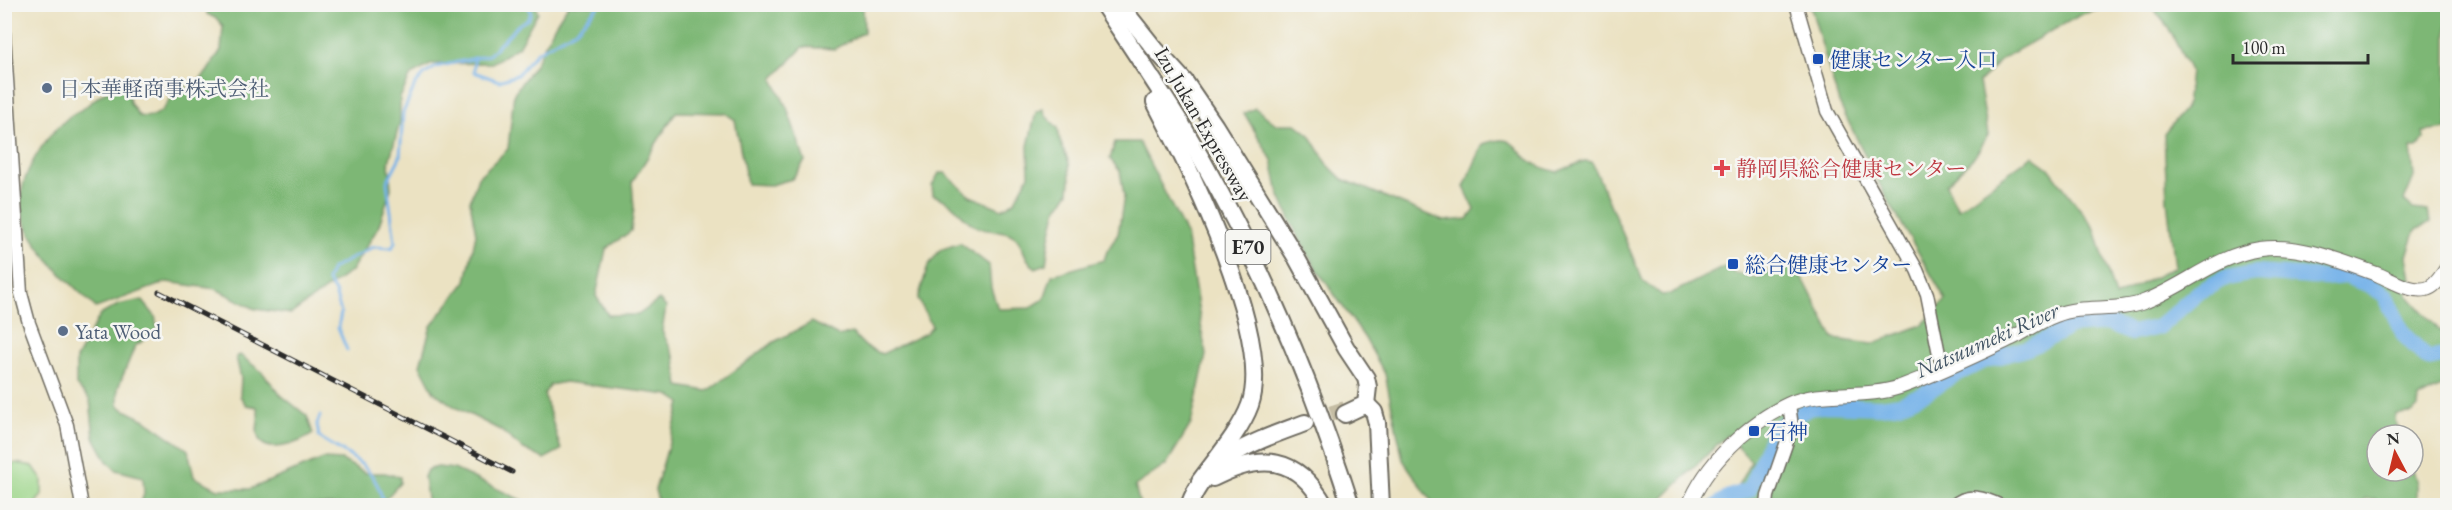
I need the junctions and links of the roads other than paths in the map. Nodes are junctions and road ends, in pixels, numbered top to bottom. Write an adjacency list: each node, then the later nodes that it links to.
1 (1796, 4): 5 (street)
2 (1109, 6): 6 (highway); 10 (highway); 15 (highway, Izu Jukan Expressway / E70)
3 (4, 34): 11 (street)
4 (2448, 267): 5 (main road)
5 (1942, 369): 7 (main road)
6 (1366, 404): 8 (highway); 16 (highway)
7 (1789, 406): 17 (main road); 18 (street)
8 (1345, 412)
9 (1306, 426): 10 (highway)
10 (1207, 480): 12 (highway); 13 (highway); 14 (highway)
11 (82, 506)
12 (1189, 506)
13 (1196, 506)
14 (1325, 506)
15 (1351, 506)
16 (1381, 506)
17 (1689, 506)
18 (1767, 506)
19 (1953, 506): 20 (street)
20 (2001, 506)

